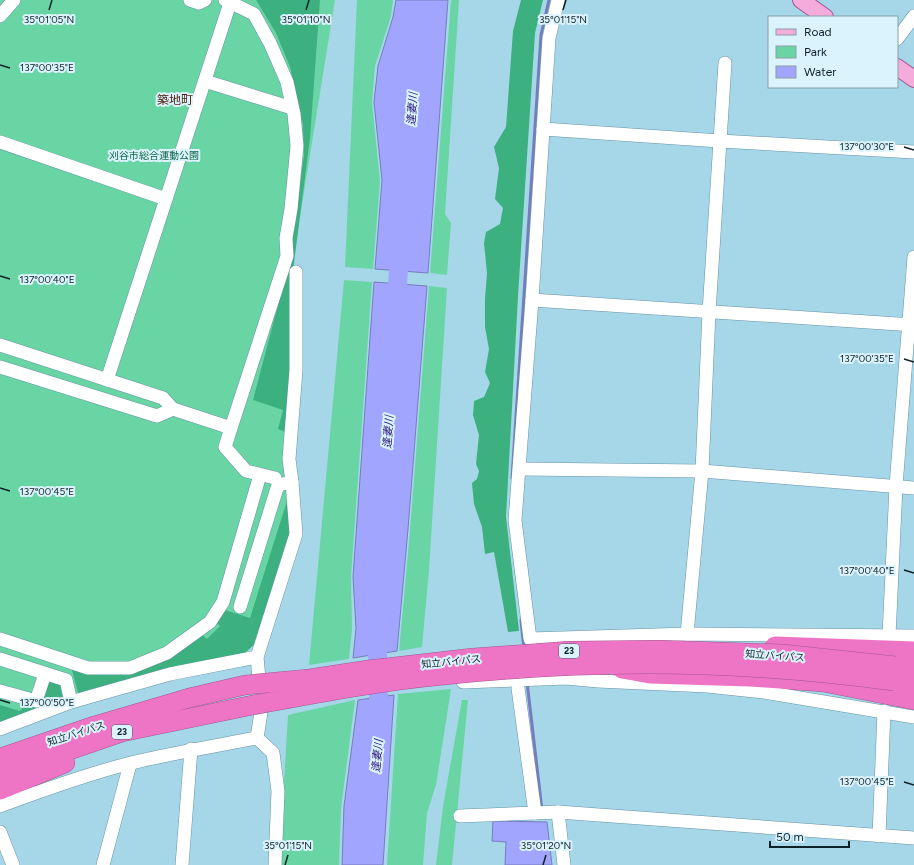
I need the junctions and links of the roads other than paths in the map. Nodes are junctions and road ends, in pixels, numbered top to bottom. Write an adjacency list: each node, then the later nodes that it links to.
1 (14, 0): 7 (street)
2 (190, 0): 3 (street)
3 (205, 0)
4 (558, 0): 16 (street)
5 (801, 0): 8 (main road)
6 (229, 1): 14 (street); 15 (street)
7 (0, 16)
8 (824, 16)
9 (914, 16): 10 (street)
10 (898, 38)
11 (725, 63): 17 (street)
12 (898, 68): 13 (main road)
13 (914, 79)
14 (205, 81): 15 (street); 20 (street)
15 (292, 108): 30 (street)
16 (544, 129): 17 (street); 23 (street)
17 (720, 141): 19 (street); 24 (street)
18 (0, 142): 20 (street)
19 (914, 152)
20 (166, 199): 28 (street)
21 (914, 257): 25 (street)
22 (296, 272): 35 (street)
23 (532, 300): 24 (street); 31 (street)
24 (708, 312): 25 (street); 32 (street)
25 (911, 325): 36 (street)
26 (0, 345): 28 (street)
27 (0, 367): 29 (street)
28 (107, 380): 29 (street)
29 (173, 409): 30 (street)
30 (231, 428): 33 (street)
31 (520, 469): 32 (street); 39 (street)
32 (702, 471): 36 (street); 39 (street)
33 (260, 475): 34 (street); 42 (street)
34 (275, 478)
35 (292, 482): 38 (street); 45 (street)
36 (896, 486): 37 (street); 40 (street)
37 (914, 488)
38 (240, 607)
39 (687, 634): 40 (street)
40 (889, 636): 41 (street)
41 (914, 636)
42 (0, 639)
43 (914, 651): 44 (highway)
44 (731, 652): 49 (highway, 知立バイパス / 23, bridge); 51 (highway, 知立バイパス / 23, bridge)
45 (257, 656): 51 (street); 57 (street)
46 (0, 659): 50 (street)
47 (596, 665): 49 (highway, 知立バイパス / 23, bridge); 56 (highway); 58 (highway, 知立バイパス / 23, bridge)
48 (914, 669): 49 (highway, 知立バイパス / 23)
49 (895, 673): 52 (highway, 知立バイパス / 23)
50 (45, 674): 54 (street); 57 (street)
51 (252, 682): 64 (highway, 23); 66 (highway, 知立バイパス / 23)
52 (914, 684)
53 (518, 688): 72 (street)
54 (0, 691)
55 (352, 695): 59 (street)
56 (914, 700)
57 (71, 702): 61 (street)
58 (254, 709): 62 (highway, 知立バイパス / 23); 63 (street)
59 (884, 711): 60 (street); 75 (street)
60 (914, 717)
61 (0, 729)
62 (122, 732): 68 (highway, 知立バイパス / 23); 69 (highway)
63 (257, 738): 65 (street); 80 (street)
64 (0, 746)
65 (191, 749): 67 (street); 79 (street)
66 (0, 758)
67 (130, 764): 70 (street); 78 (street)
68 (0, 774)
69 (0, 790)
70 (0, 806)
71 (558, 812): 72 (street); 75 (street); 81 (street)
72 (535, 813): 73 (street)
73 (460, 816)
74 (0, 832): 77 (street)
75 (879, 836): 76 (street)
76 (914, 838)
77 (13, 865)
78 (103, 865)
79 (182, 865)
80 (275, 865)
81 (564, 865)

